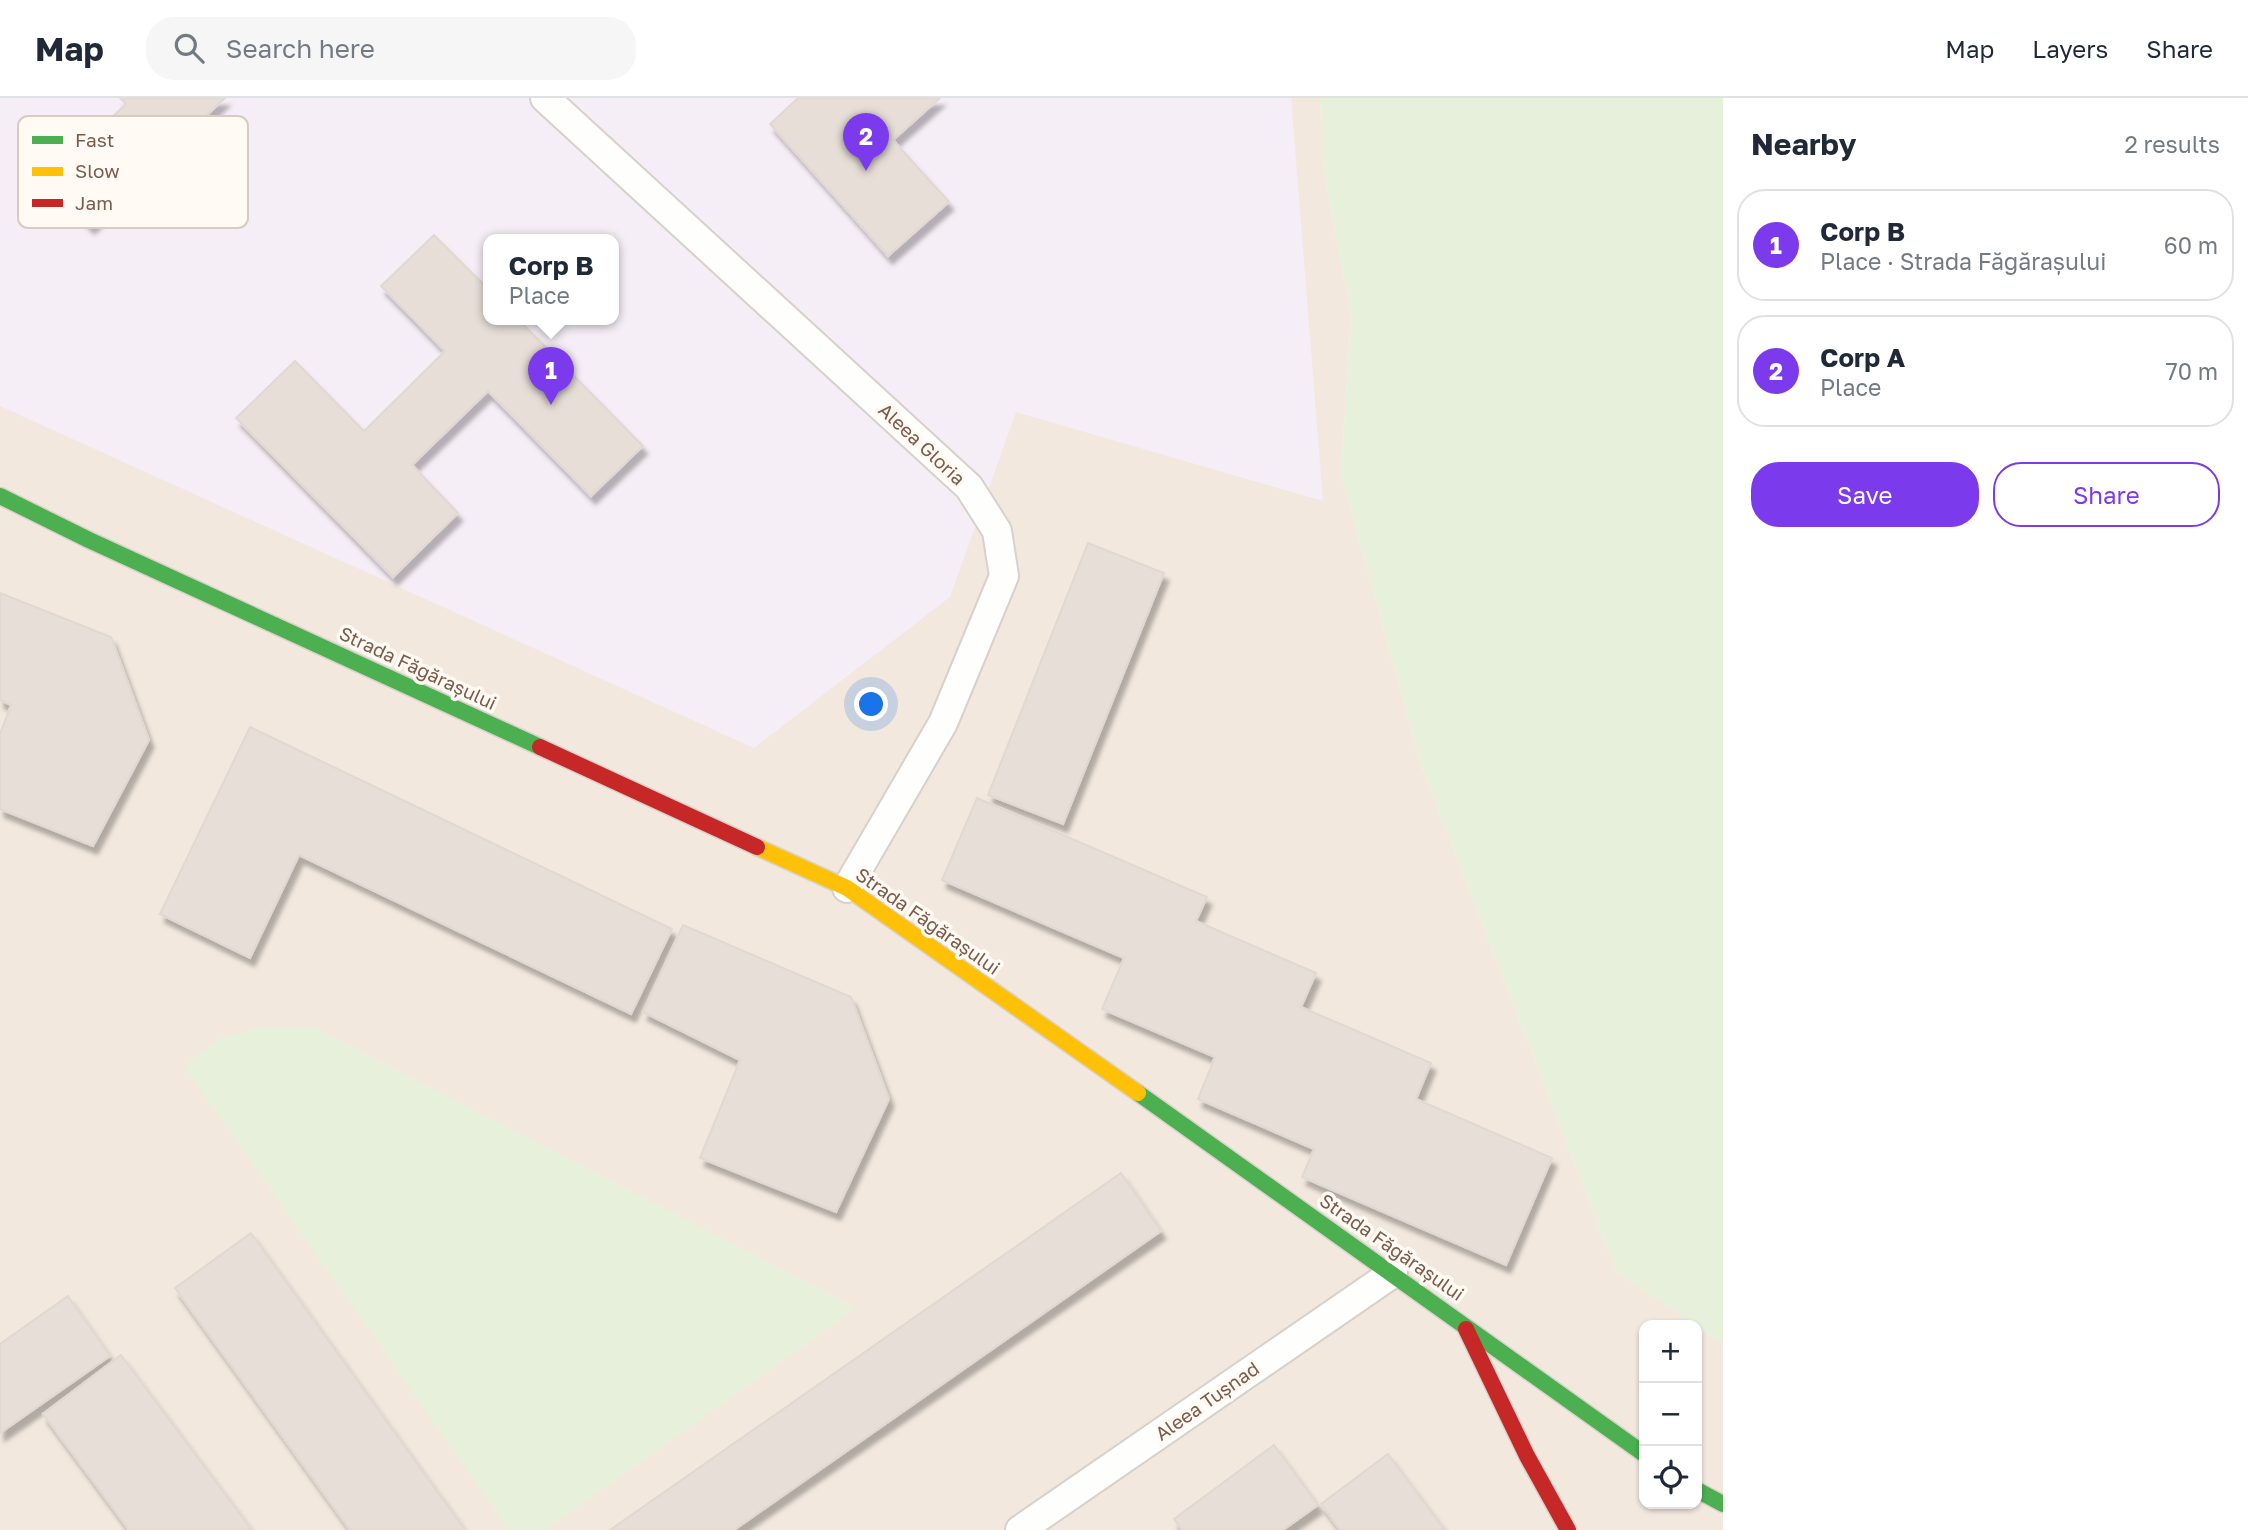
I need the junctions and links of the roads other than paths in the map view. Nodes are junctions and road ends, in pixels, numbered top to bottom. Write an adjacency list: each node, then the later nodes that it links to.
1 (545, 98): 3 (lane, Aleea Gloria)
2 (0, 496): 3 (street, Strada Făgărașului)
3 (847, 888): 4 (street, Strada Făgărașului)
4 (1393, 1273): 5 (street, Strada Făgărașului); 9 (lane, Aleea Tușnad)
5 (1464, 1324): 6 (street, Strada Făgărașului); 10 (street)
6 (1639, 1450)
7 (1702, 1493): 8 (street)
8 (1723, 1504)
9 (1020, 1530)
10 (1568, 1530)

